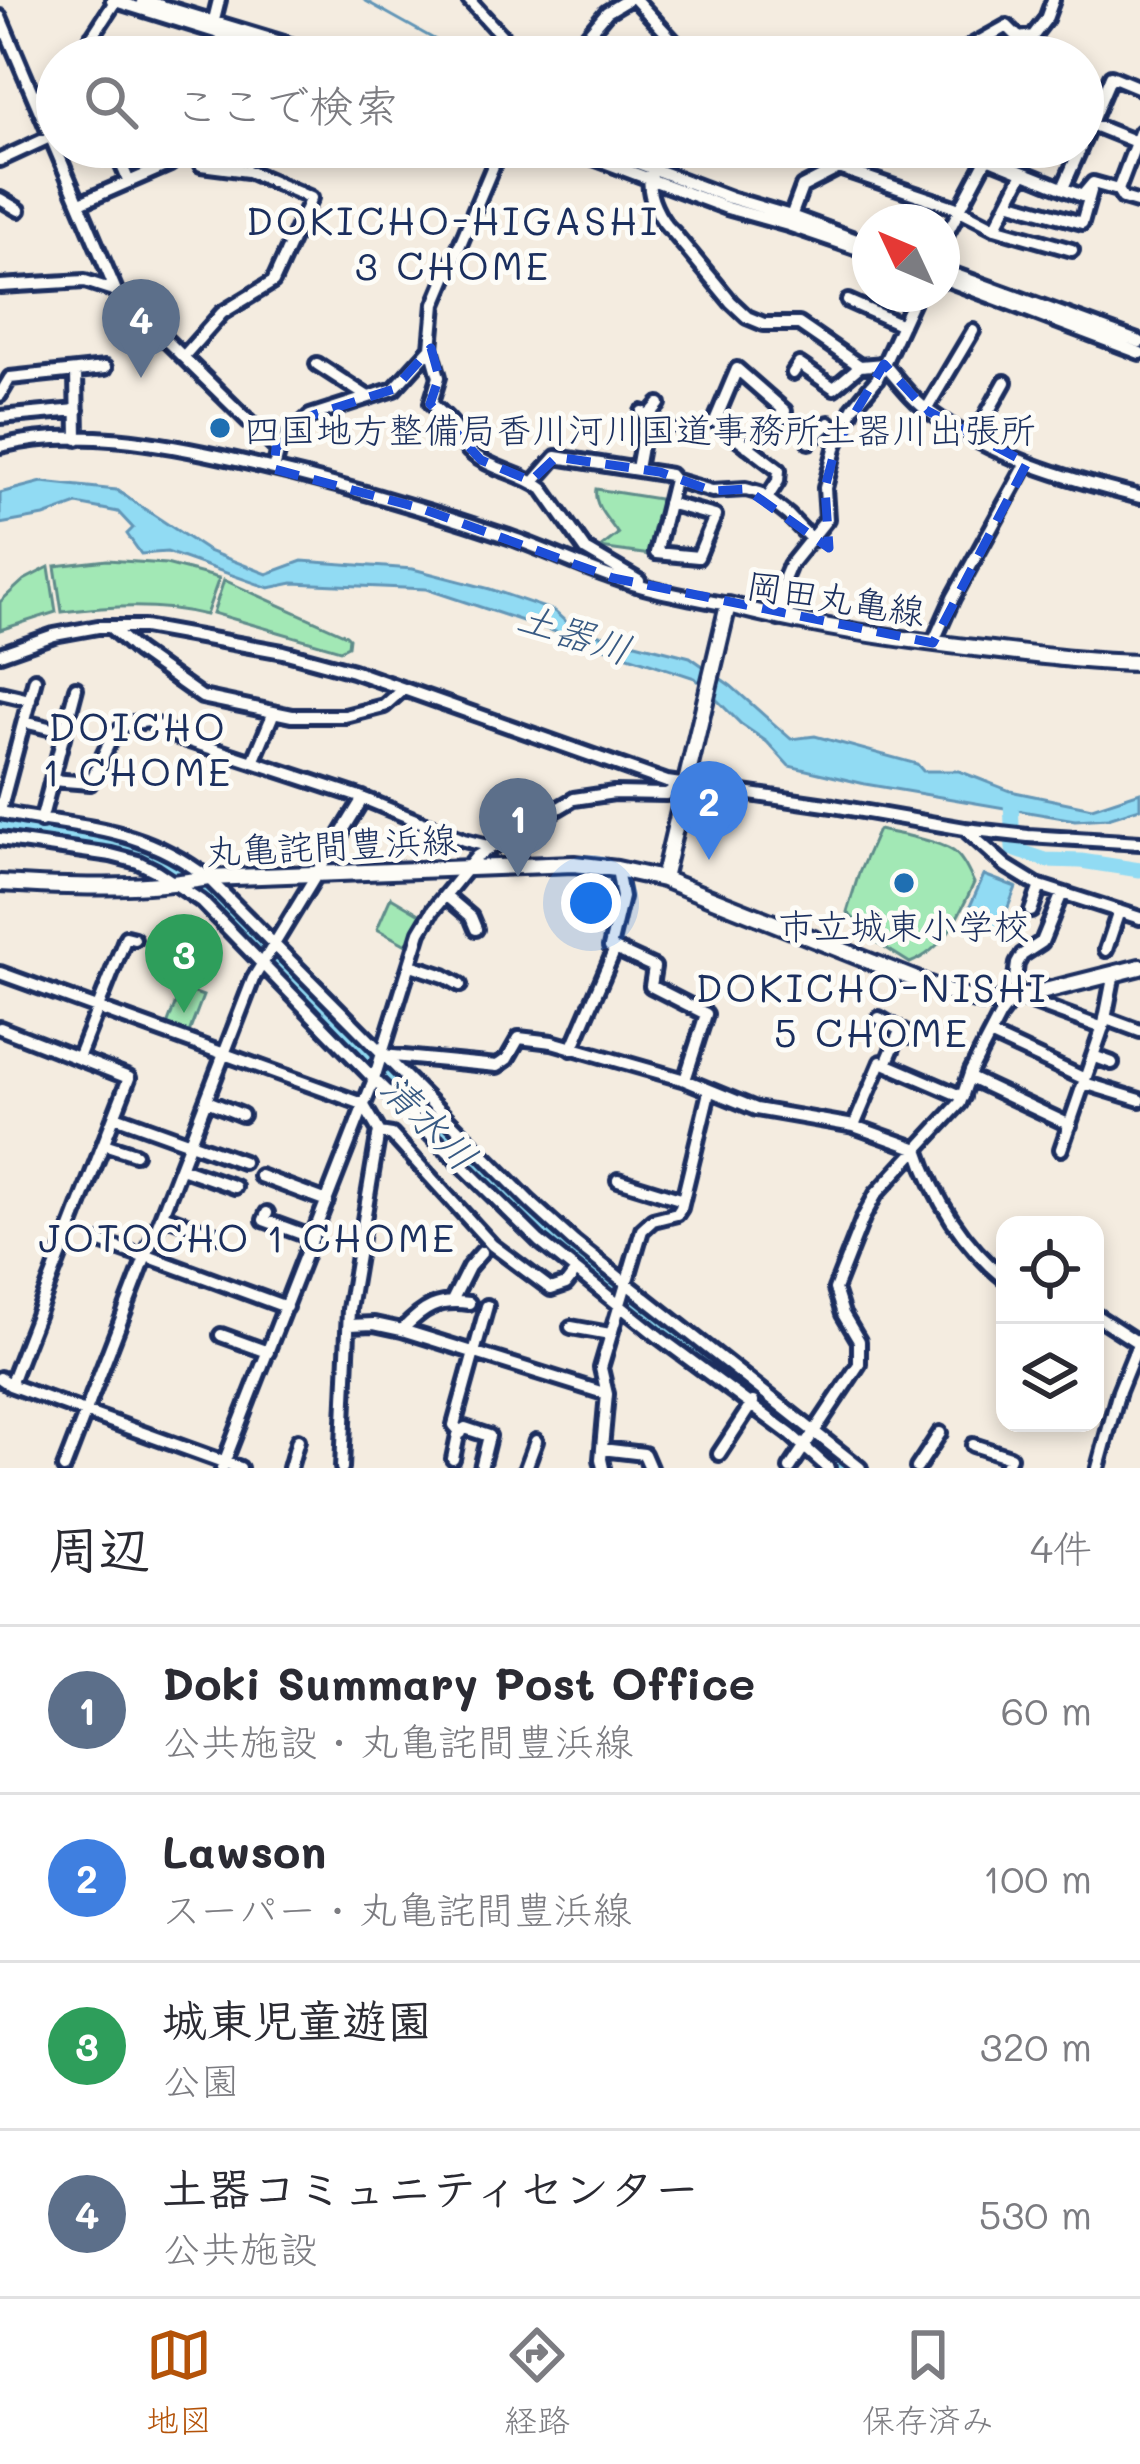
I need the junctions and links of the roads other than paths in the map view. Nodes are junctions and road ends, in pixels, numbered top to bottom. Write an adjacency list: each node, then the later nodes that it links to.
1 (115, 0): 8 (street); 9 (street)
2 (142, 0): 8 (street)
3 (219, 0): 8 (street)
4 (469, 0): 11 (street)
5 (632, 0): 12 (street); 13 (street)
6 (1053, 0): 16 (street)
7 (0, 17): 17 (street)
8 (213, 27): 10 (street)
9 (92, 36)
10 (237, 36)
11 (502, 36)
12 (587, 36)
13 (665, 36)
14 (989, 36): 15 (street)
15 (1017, 36)
16 (1029, 36)
17 (6, 48): 20 (street)
18 (1140, 88): 19 (street)
19 (1104, 93)
20 (35, 97)
21 (1104, 130): 23 (street)
22 (36, 143): 24 (street)
23 (1137, 145): 43 (street)
24 (0, 160)
25 (65, 168): 46 (street)
26 (123, 168): 40 (street)
27 (161, 168): 40 (street)
28 (220, 168): 66 (street)
29 (492, 168): 64 (street)
30 (632, 168): 39 (street)
31 (639, 168): 39 (street)
32 (651, 168): 39 (street)
33 (844, 168): 37 (street)
34 (982, 168): 50 (street)
35 (1013, 168): 38 (street)
36 (1072, 168): 42 (street)
37 (839, 169): 48 (street); 51 (street)
38 (1023, 172): 42 (street); 45 (street)
39 (651, 174): 51 (street); 69 (street)
40 (129, 182): 46 (street)
41 (1093, 183): 42 (street); 43 (street); 45 (street)
42 (1063, 188)
43 (1118, 190): 47 (street)
44 (0, 200): 49 (street)
45 (1008, 202): 52 (street)
46 (80, 203): 58 (street)
47 (1140, 203)
48 (942, 204)
49 (19, 210)
50 (960, 210): 52 (street)
51 (790, 220): 53 (street)
52 (995, 228): 54 (street)
53 (852, 242)
54 (1072, 250)
55 (960, 280): 63 (street)
56 (960, 281): 65 (street)
57 (0, 286): 58 (street)
58 (116, 291): 66 (street)
59 (848, 301): 61 (street)
60 (908, 312): 61 (street)
61 (902, 325): 68 (street)
62 (973, 331): 78 (street)
63 (1140, 342)
64 (431, 348): 75 (street); 93 (street)
65 (1140, 353)
66 (183, 357): 88 (street)
67 (317, 364): 75 (street)
68 (884, 364): 69 (street); 78 (street); 82 (street)
69 (860, 366): 72 (street)
70 (105, 368): 71 (street)
71 (76, 371): 74 (street); 77 (street)
72 (793, 373)
73 (1005, 382): 84 (street)
74 (0, 394)
75 (368, 397): 88 (street)
76 (659, 404): 79 (street)
77 (77, 410): 80 (street); 83 (street)
78 (926, 410): 84 (street)
79 (645, 414): 81 (street); 91 (street)
80 (0, 417)
81 (668, 426)
82 (841, 435): 85 (street); 98 (street)
83 (77, 439): 86 (street); 90 (street)
84 (973, 440): 89 (street)
85 (809, 442)
86 (0, 446)
87 (747, 446): 87 (street); 96 (street)
88 (276, 448): 90 (street)
89 (1027, 463): 95 (street); 103 (street)
90 (274, 469): 99 (street)
91 (637, 469): 92 (street); 93 (street)
92 (674, 480): 96 (street); 97 (street)
93 (534, 482): 99 (street)
94 (1140, 482): 95 (street)
95 (1137, 497)
96 (766, 498): 98 (street)
97 (668, 503): 97 (street)
98 (812, 540): 101 (street)
99 (652, 589): 100 (street)
100 (727, 608): 101 (main road, 岡田丸亀線); 118 (main road, 岡田丸亀線)
101 (779, 619): 103 (main road, 岡田丸亀線)
102 (110, 627): 104 (street); 108 (street); 111 (street)
103 (933, 643): 105 (main road, 岡田丸亀線)
104 (0, 654)
105 (1140, 662)
106 (35, 679): 110 (street)
107 (76, 688): 113 (street)
108 (404, 689): 111 (street); 118 (street)
109 (0, 693): 110 (street)
110 (30, 700): 112 (street)
111 (274, 712): 116 (street)
112 (24, 722): 113 (street); 115 (street)
113 (64, 731): 119 (street)
114 (0, 753): 115 (street)
115 (14, 757): 117 (street)
116 (253, 762): 119 (street); 120 (street)
117 (4, 777): 121 (street)
118 (686, 779): 123 (street); 126 (street); 131 (main road, 岡田丸亀線)
119 (52, 780): 122 (street)
120 (363, 798): 126 (street); 129 (street)
121 (0, 812): 122 (street)
122 (41, 820): 130 (street)
123 (965, 829): 125 (street); 134 (street)
124 (0, 839): 133 (street)
125 (1140, 843)
126 (492, 848): 127 (street)
127 (467, 867): 128 (main road, 丸亀詫間豊浜線); 129 (main road, 丸亀詫間豊浜線); 136 (street)
128 (616, 868): 131 (main road, 丸亀詫間豊浜線); 143 (street)
129 (318, 873): 130 (main road, 丸亀詫間豊浜線); 142 (street)
130 (207, 878): 133 (main road, 丸亀詫間豊浜線); 142 (street)
131 (663, 879): 151 (main road, 丸亀詫間豊浜線)
132 (0, 883): 133 (main road, 丸亀詫間豊浜線)
133 (177, 884): 145 (street)
134 (1040, 886): 135 (street); 137 (street)
135 (1062, 893): 138 (street); 151 (street)
136 (445, 895): 140 (street); 146 (street)
137 (1030, 911)
138 (1120, 911): 139 (street); 144 (street)
139 (1140, 918)
140 (476, 919)
141 (134, 939): 152 (street)
142 (273, 944): 145 (street); 159 (street)
143 (615, 950): 158 (street); 167 (street)
144 (1106, 950)
145 (263, 963): 160 (street); 166 (street)
146 (411, 965): 150 (street); 159 (street)
147 (1140, 967): 149 (main road, 丸亀詫間豊浜線)
148 (0, 973): 152 (street)
149 (1114, 973): 151 (main road, 丸亀詫間豊浜線); 154 (street)
150 (460, 986)
151 (1017, 998): 154 (street); 157 (street)
152 (98, 1009): 160 (street); 162 (street)
153 (879, 1018): 164 (street)
154 (1104, 1023): 156 (street); 161 (street)
155 (0, 1028): 162 (street)
156 (1140, 1031)
157 (992, 1036): 165 (street); 168 (street)
158 (572, 1049): 159 (street); 167 (street)
159 (383, 1054): 166 (street); 200 (street)
160 (224, 1056): 172 (street); 173 (street)
161 (1093, 1056): 163 (street); 168 (street)
162 (78, 1058): 175 (street)
163 (1112, 1063)
164 (886, 1064): 170 (street); 177 (street)
165 (970, 1078): 170 (street); 176 (street)
166 (374, 1079): 173 (street); 198 (street)
167 (685, 1081): 169 (street)
168 (1085, 1081): 171 (street); 176 (street)
169 (709, 1092): 177 (street); 189 (street)
170 (963, 1097): 181 (street)
171 (1140, 1100)
172 (207, 1101): 174 (street); 179 (street)
173 (364, 1104): 178 (street); 190 (street)
174 (242, 1115)
175 (115, 1116): 179 (street); 180 (street)
176 (1070, 1125): 182 (street)
177 (854, 1126): 181 (street)
178 (379, 1133): 198 (street); 207 (street)
179 (191, 1143): 184 (street); 185 (street)
180 (104, 1144): 183 (street); 215 (street)
181 (918, 1149): 199 (street); 220 (street)
182 (1061, 1149)
183 (135, 1154)
184 (243, 1162)
185 (181, 1168): 188 (street); 192 (street)
186 (260, 1176): 190 (street)
187 (618, 1180): 189 (street)
188 (235, 1187)
189 (683, 1200): 200 (street)
190 (327, 1201): 194 (street)
191 (267, 1213): 194 (street)
192 (163, 1215): 193 (street); 197 (street)
193 (216, 1235)
194 (313, 1238): 205 (street)
195 (101, 1241): 197 (street)
196 (482, 1252): 201 (street)
197 (146, 1257): 205 (street); 219 (street)
198 (576, 1271): 204 (street)
199 (996, 1272)
200 (625, 1284): 204 (street); 216 (street)
201 (443, 1299): 202 (street); 209 (street)
202 (470, 1304)
203 (487, 1306): 214 (street)
204 (619, 1306): 211 (street); 218 (street)
205 (286, 1307): 213 (street)
206 (1104, 1321): 212 (street)
207 (349, 1324): 209 (street); 234 (street)
208 (571, 1327): 211 (street)
209 (402, 1330): 214 (street)
210 (221, 1334): 213 (street)
211 (610, 1334): 217 (street)
212 (1139, 1342): 244 (street)
213 (268, 1352): 230 (street)
214 (475, 1354): 217 (street); 221 (street)
215 (5, 1381): 219 (street)
216 (760, 1390): 218 (street); 220 (street)
217 (607, 1394): 227 (street)
218 (751, 1404): 226 (street); 228 (street)
219 (86, 1412): 230 (street); 231 (street)
220 (813, 1432): 226 (street); 241 (street)
221 (461, 1433): 229 (street); 235 (street)
222 (940, 1433): 242 (street)
223 (298, 1440): 233 (street)
224 (536, 1441): 236 (street)
225 (974, 1445): 243 (street)
226 (803, 1446): 239 (street); 240 (street)
227 (602, 1449): 237 (street); 238 (street)
228 (719, 1454)
229 (453, 1459)
230 (223, 1465): 232 (street)
231 (64, 1468)
232 (240, 1468)
233 (290, 1468)
234 (342, 1468)
235 (481, 1468)
236 (526, 1468)
237 (603, 1468)
238 (650, 1468)
239 (790, 1468)
240 (828, 1468)
241 (860, 1468)
242 (917, 1468)
243 (1005, 1468)
244 (1098, 1468)

